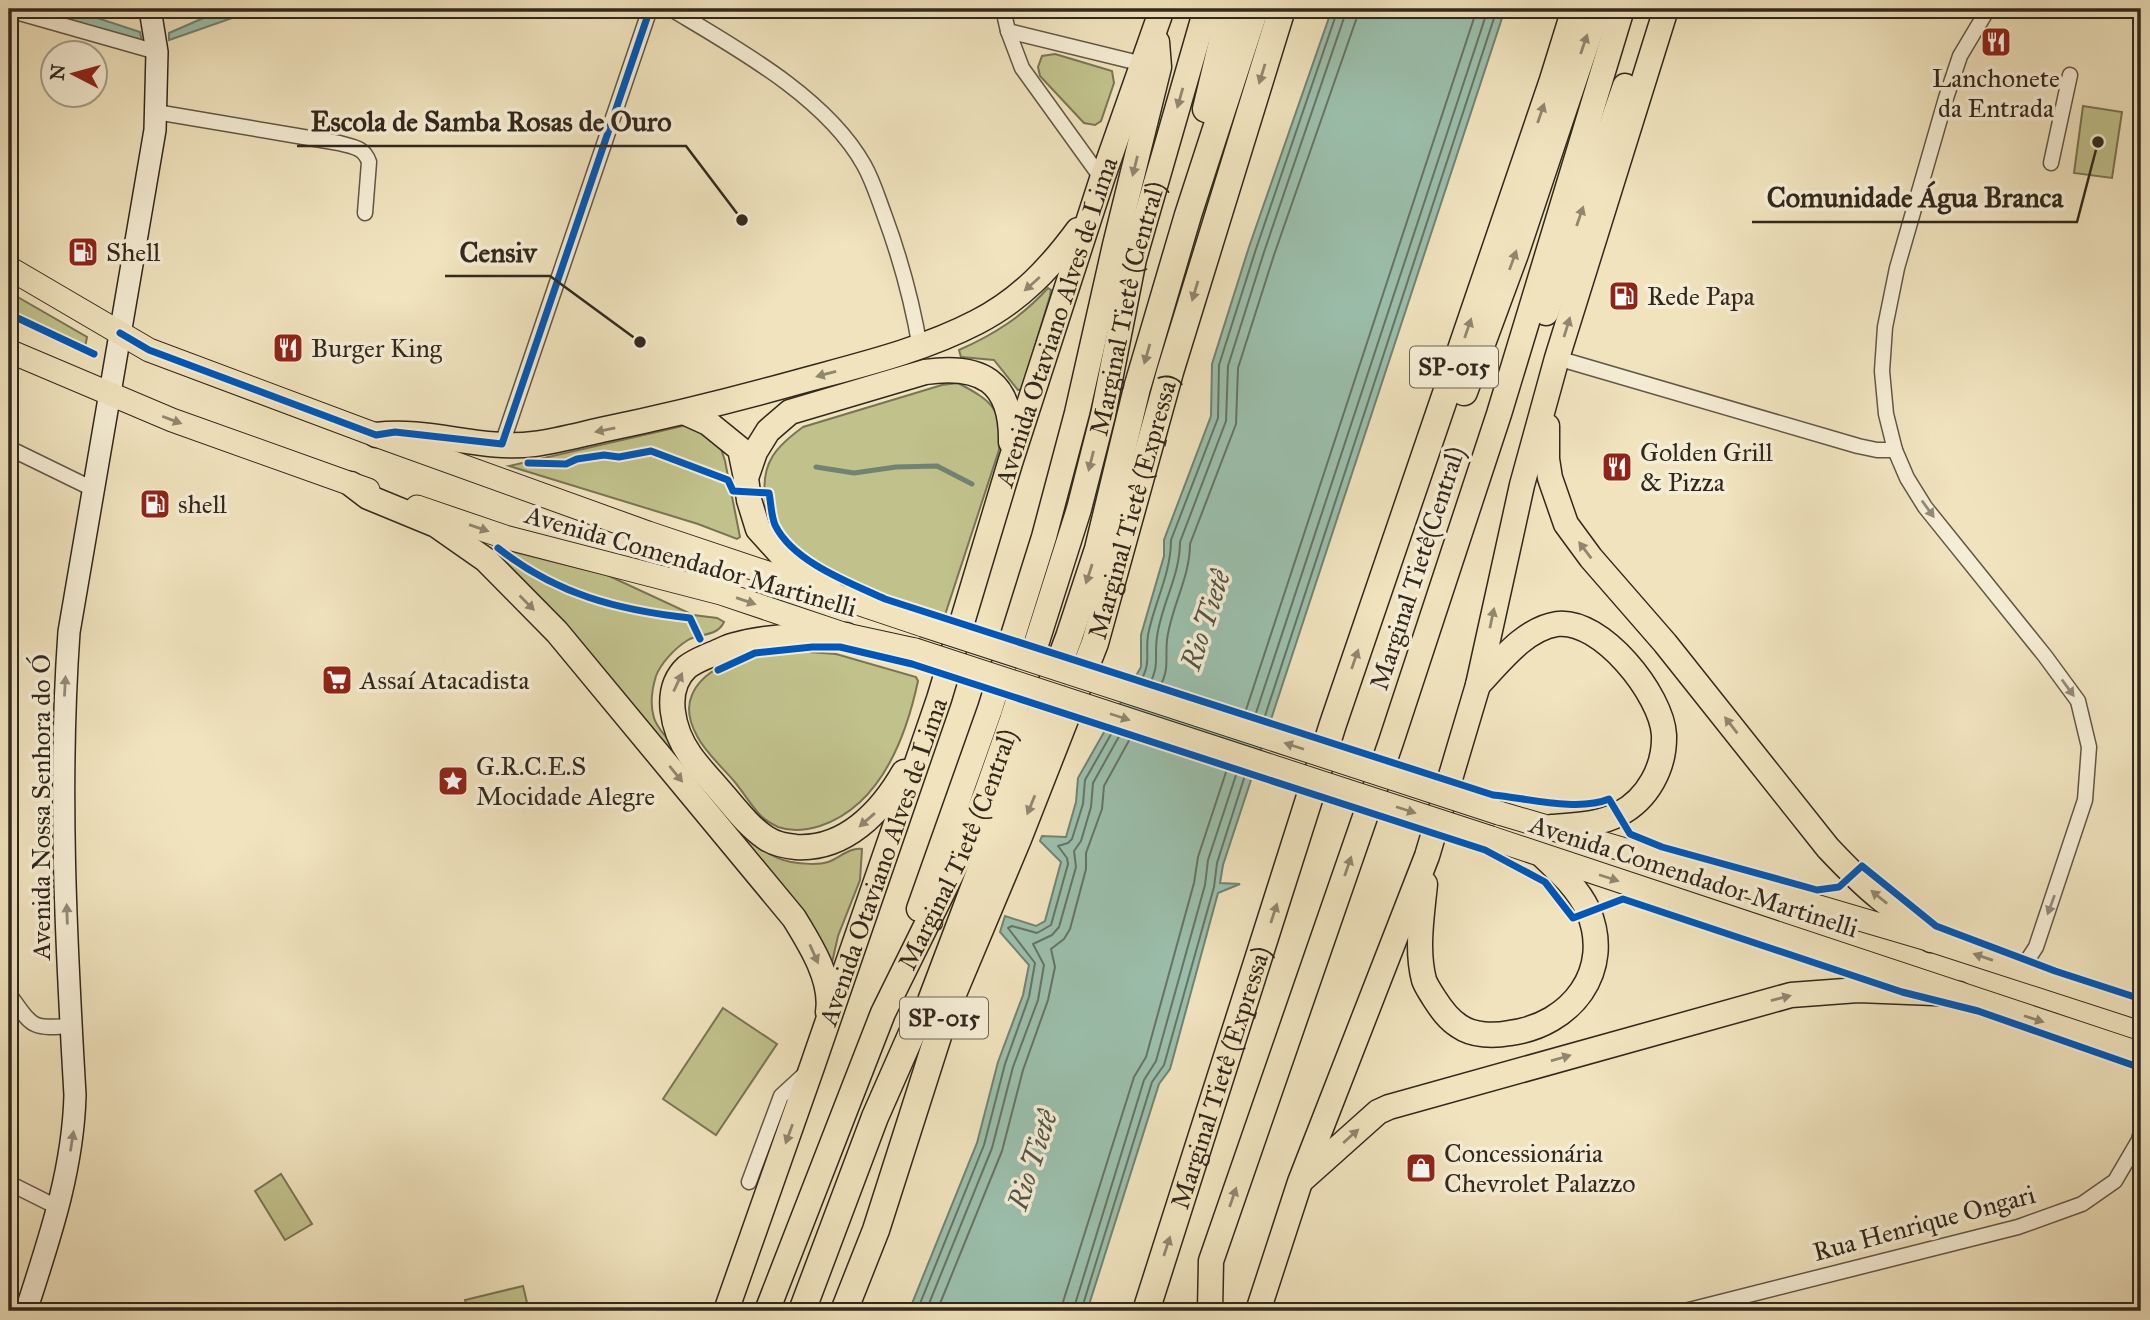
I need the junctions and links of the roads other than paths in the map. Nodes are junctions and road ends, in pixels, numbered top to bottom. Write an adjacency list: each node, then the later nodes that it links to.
1 (150, 9): 17 (main road, Avenida Nossa Senhora do Ó)
2 (650, 9): 36 (street)
3 (671, 9): 28 (street)
4 (1003, 9): 16 (street)
5 (1206, 9): 57 (highway, Marginal Tietê (Central), one-way to 57)
6 (1230, 9): 25 (highway)
7 (1255, 9): 25 (highway, Marginal Tietê (Central) / SP-015)
8 (1282, 9): 68 (highway, Marginal Tietê (Expressa) / SP-015, one-way to 68)
9 (1575, 9): 41 (highway, Marginal Tietê (Expressa) / SP-015, one-way to 9)
10 (1597, 9): 41 (highway, one-way to 10)
11 (1622, 9): 34 (highway)
12 (1666, 9): 30 (highway, one-way to 12); 34 (highway, one-way to 12)
13 (1988, 9): 38 (street)
14 (9, 10): 17 (street)
15 (1159, 18): 18 (highway, Avenida Otaviano Alves de Lima); 57 (highway, one-way to 57)
16 (1008, 30): 18 (street); 22 (street)
17 (157, 52): 20 (main road, Avenida Nossa Senhora do Ó)
18 (1143, 64): 22 (highway, Avenida Otaviano Alves de Lima)
19 (2070, 75): 21 (street)
20 (156, 112): 23 (street); 27 (main road, Avenida Nossa Senhora do Ó)
21 (2051, 163)
22 (1102, 179): 24 (highway, Avenida Otaviano Alves de Lima)
23 (365, 213)
24 (1091, 213): 28 (highway, one-way to 28); 39 (highway, Avenida Otaviano Alves de Lima)
25 (1188, 215): 56 (highway, Marginal Tietê (Central) / SP-015, one-way to 56)
26 (9, 268): 27 (main road, Avenida Comendador Martinelli)
27 (120, 333): 31 (main road, Avenida Nossa Senhora do Ó); 35 (main road, Avenida Comendador Martinelli)
28 (920, 348): 33 (highway, one-way to 33)
29 (9, 351): 31 (main road, Avenida Comendador Martinelli)
30 (1557, 358): 32 (highway); 38 (street)
31 (109, 394): 42 (main road, Avenida Comendador Martinelli, one-way to 42); 43 (main road, Avenida Nossa Senhora do Ó)
32 (1546, 397): 46 (highway, one-way to 32); 51 (highway, one-way to 32)
33 (686, 412): 36 (highway, one-way to 36); 40 (highway)
34 (1499, 414): 67 (highway, Marginal Tietê(Central), one-way to 34)
35 (376, 435): 36 (highway); 44 (main road, Avenida Comendador Martinelli)
36 (502, 444)
37 (9, 448): 43 (street)
38 (1895, 450): 52 (street, one-way to 52)
39 (1010, 463): 40 (highway); 47 (highway, Avenida Otaviano Alves de Lima)
40 (746, 478): 44 (highway)
41 (1416, 478): 73 (highway, Marginal Tietê (Expressa) / SP-015, one-way to 41)
42 (351, 484): 45 (main road, Avenida Comendador Martinelli, one-way to 45); 59 (highway, one-way to 59)
43 (93, 489): 58 (main road, Avenida Nossa Senhora do Ó, one-way to 43)
44 (833, 594): 48 (main road, Avenida Comendador Martinelli, one-way to 44, bridge)
45 (846, 635): 47 (highway, one-way to 45); 50 (main road, Avenida Comendador Martinelli, one-way to 50, bridge)
46 (1478, 685): 48 (highway); 49 (highway)
47 (939, 699): 59 (highway, Avenida Otaviano Alves de Lima)
48 (1552, 827): 51 (main road, Avenida Comendador Martinelli)
49 (1427, 856): 50 (highway); 64 (highway)
50 (1544, 857): 54 (main road, Avenida Comendador Martinelli, one-way to 54)
51 (1931, 940): 52 (main road, Avenida Comendador Martinelli, one-way to 51)
52 (2021, 970): 55 (main road, Avenida Comendador Martinelli)
53 (9, 994): 58 (street)
54 (1959, 994): 60 (main road, Avenida Comendador Martinelli, one-way to 60); 64 (highway, one-way to 54)
55 (2141, 1008)
56 (927, 1011): 68 (highway, SP-015); 72 (highway)
57 (883, 1013): 71 (highway, Marginal Tietê (Central))
58 (71, 1026): 66 (main road, Avenida Nossa Senhora do Ó, one-way to 58)
59 (825, 1030): 61 (highway, Avenida Otaviano Alves de Lima)
60 (2141, 1054)
61 (812, 1068): 63 (street); 70 (highway, Avenida Otaviano Alves de Lima, one-way to 70)
62 (2141, 1131): 77 (street, Rua Henrique Ongari)
63 (749, 1182)
64 (1300, 1182): 76 (highway)
65 (9, 1183): 66 (street)
66 (59, 1208): 69 (main road, Avenida Nossa Senhora do Ó)
67 (1211, 1261): 74 (highway); 75 (highway)
68 (846, 1306)
69 (26, 1311)
70 (726, 1311)
71 (767, 1311)
72 (802, 1311)
73 (1146, 1311)
74 (1194, 1311)
75 (1210, 1311)
76 (1258, 1311)
77 (1685, 1311)

